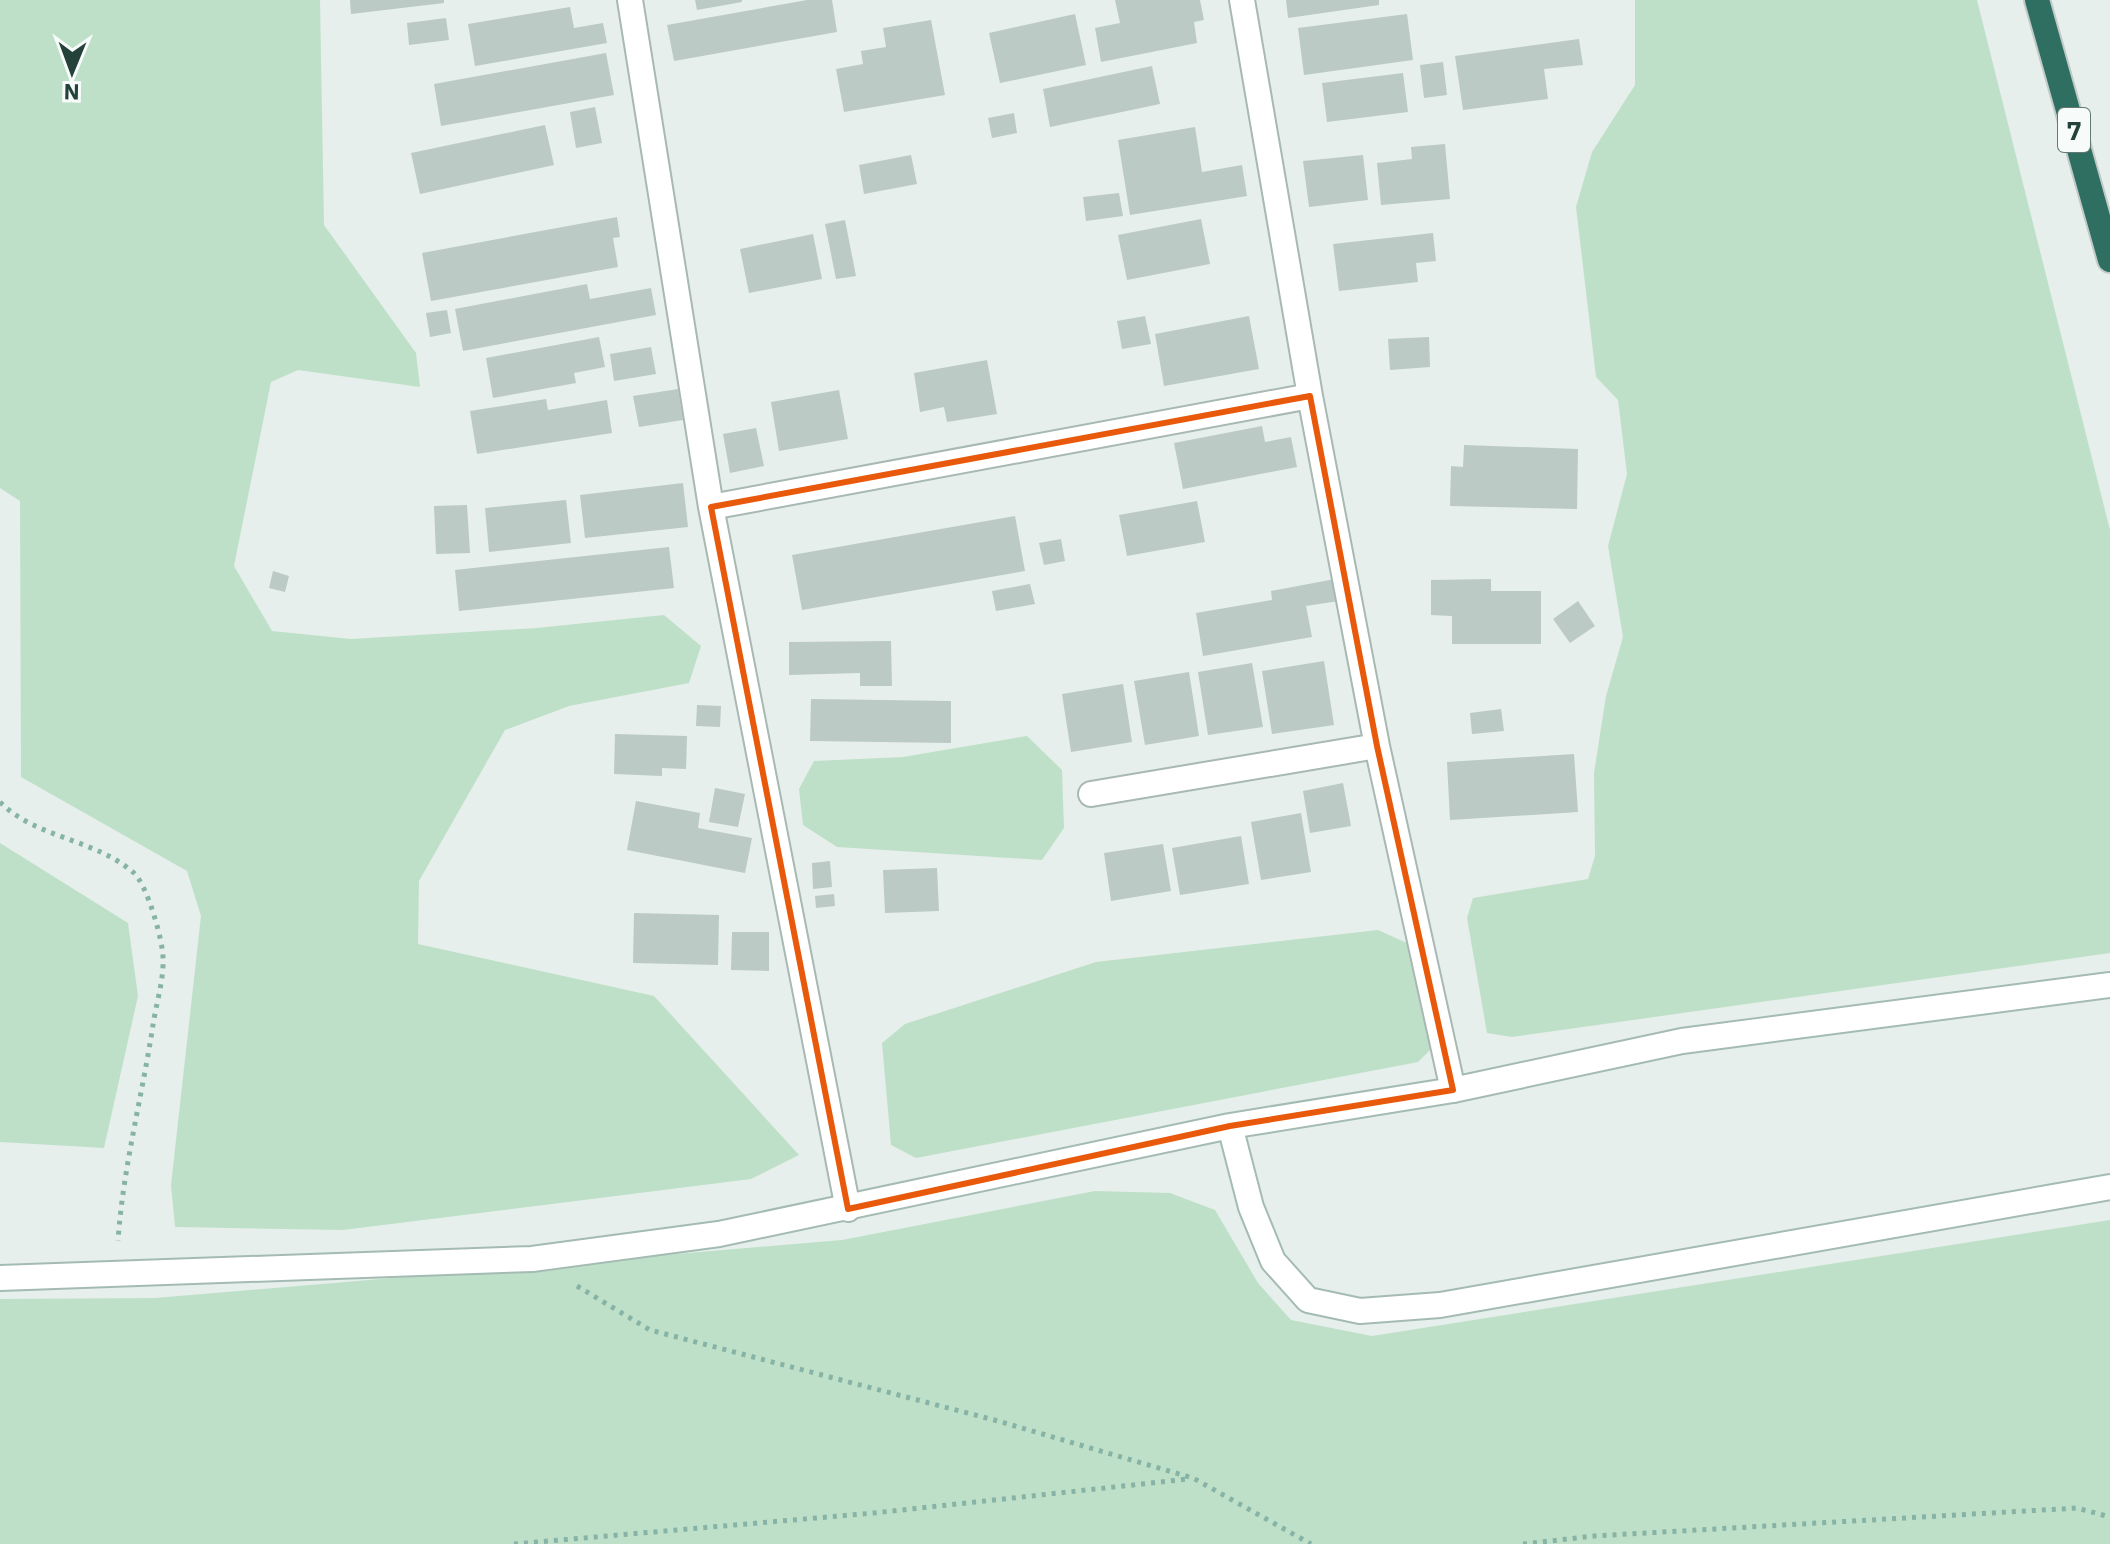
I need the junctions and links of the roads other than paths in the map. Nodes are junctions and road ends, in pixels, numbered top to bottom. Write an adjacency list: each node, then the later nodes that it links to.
1 (630, 0): 6 (street)
2 (1242, 0): 5 (street)
3 (2037, 0): 4 (highway, 7)
4 (2110, 260)
5 (1310, 396): 6 (street); 7 (street)
6 (711, 507): 13 (street)
7 (1377, 746): 8 (street); 10 (street)
8 (1091, 794)
9 (2110, 985): 10 (street)
10 (1453, 1090): 11 (street)
11 (1230, 1126): 12 (street); 13 (street)
12 (2108, 1186)
13 (848, 1209): 14 (street)
14 (0, 1278)

